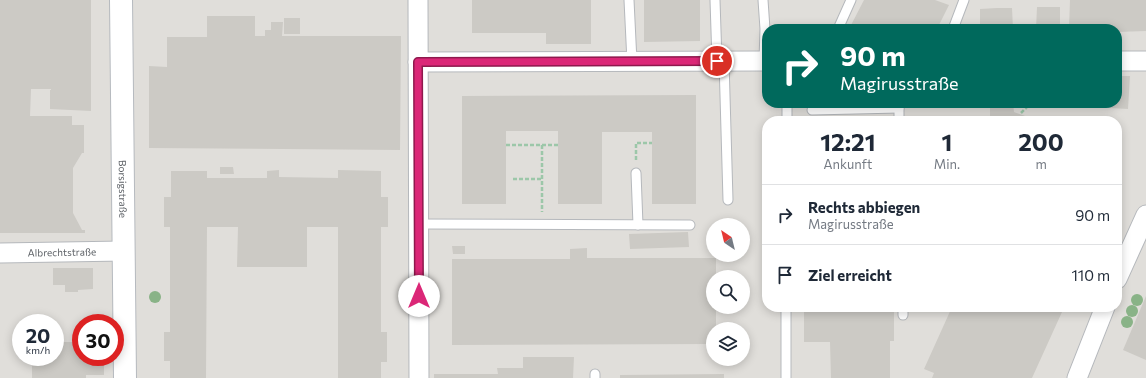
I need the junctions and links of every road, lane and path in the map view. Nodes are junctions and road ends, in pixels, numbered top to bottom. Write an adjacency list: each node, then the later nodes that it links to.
1 (121, 0): 34 (main road, Borsigstraße)
2 (418, 0): 15 (street)
3 (629, 0): 16 (lane)
4 (715, 0): 11 (lane)
5 (763, 0): 8 (lane)
6 (851, 0): 9 (lane)
7 (964, 0): 10 (lane)
8 (765, 24)
9 (840, 24)
10 (955, 24)
11 (721, 61): 12 (street); 16 (street); 28 (lane)
12 (762, 61)
13 (1122, 61): 14 (street)
14 (1146, 61)
15 (418, 62): 16 (street); 30 (street)
16 (632, 62)
17 (856, 108): 19 (lane)
18 (1026, 108): 20 (path)
19 (812, 110)
20 (1022, 113)
21 (652, 143): 25 (path)
22 (506, 145): 23 (path)
23 (542, 145): 24 (path); 27 (path)
24 (558, 145)
25 (636, 173): 32 (lane)
26 (513, 179): 27 (path)
27 (542, 179): 31 (path)
28 (728, 200)
29 (1146, 215): 36 (street)
30 (419, 224): 31 (lane); 40 (street)
31 (542, 224): 32 (lane)
32 (638, 225): 33 (lane)
33 (690, 225)
34 (124, 251): 35 (street, Albrechtstraße); 39 (main road, Borsigstraße)
35 (0, 253)
36 (1122, 256)
37 (786, 312): 41 (lane)
38 (1103, 312): 42 (street)
39 (125, 378)
40 (419, 378)
41 (786, 378)
42 (1077, 378)

